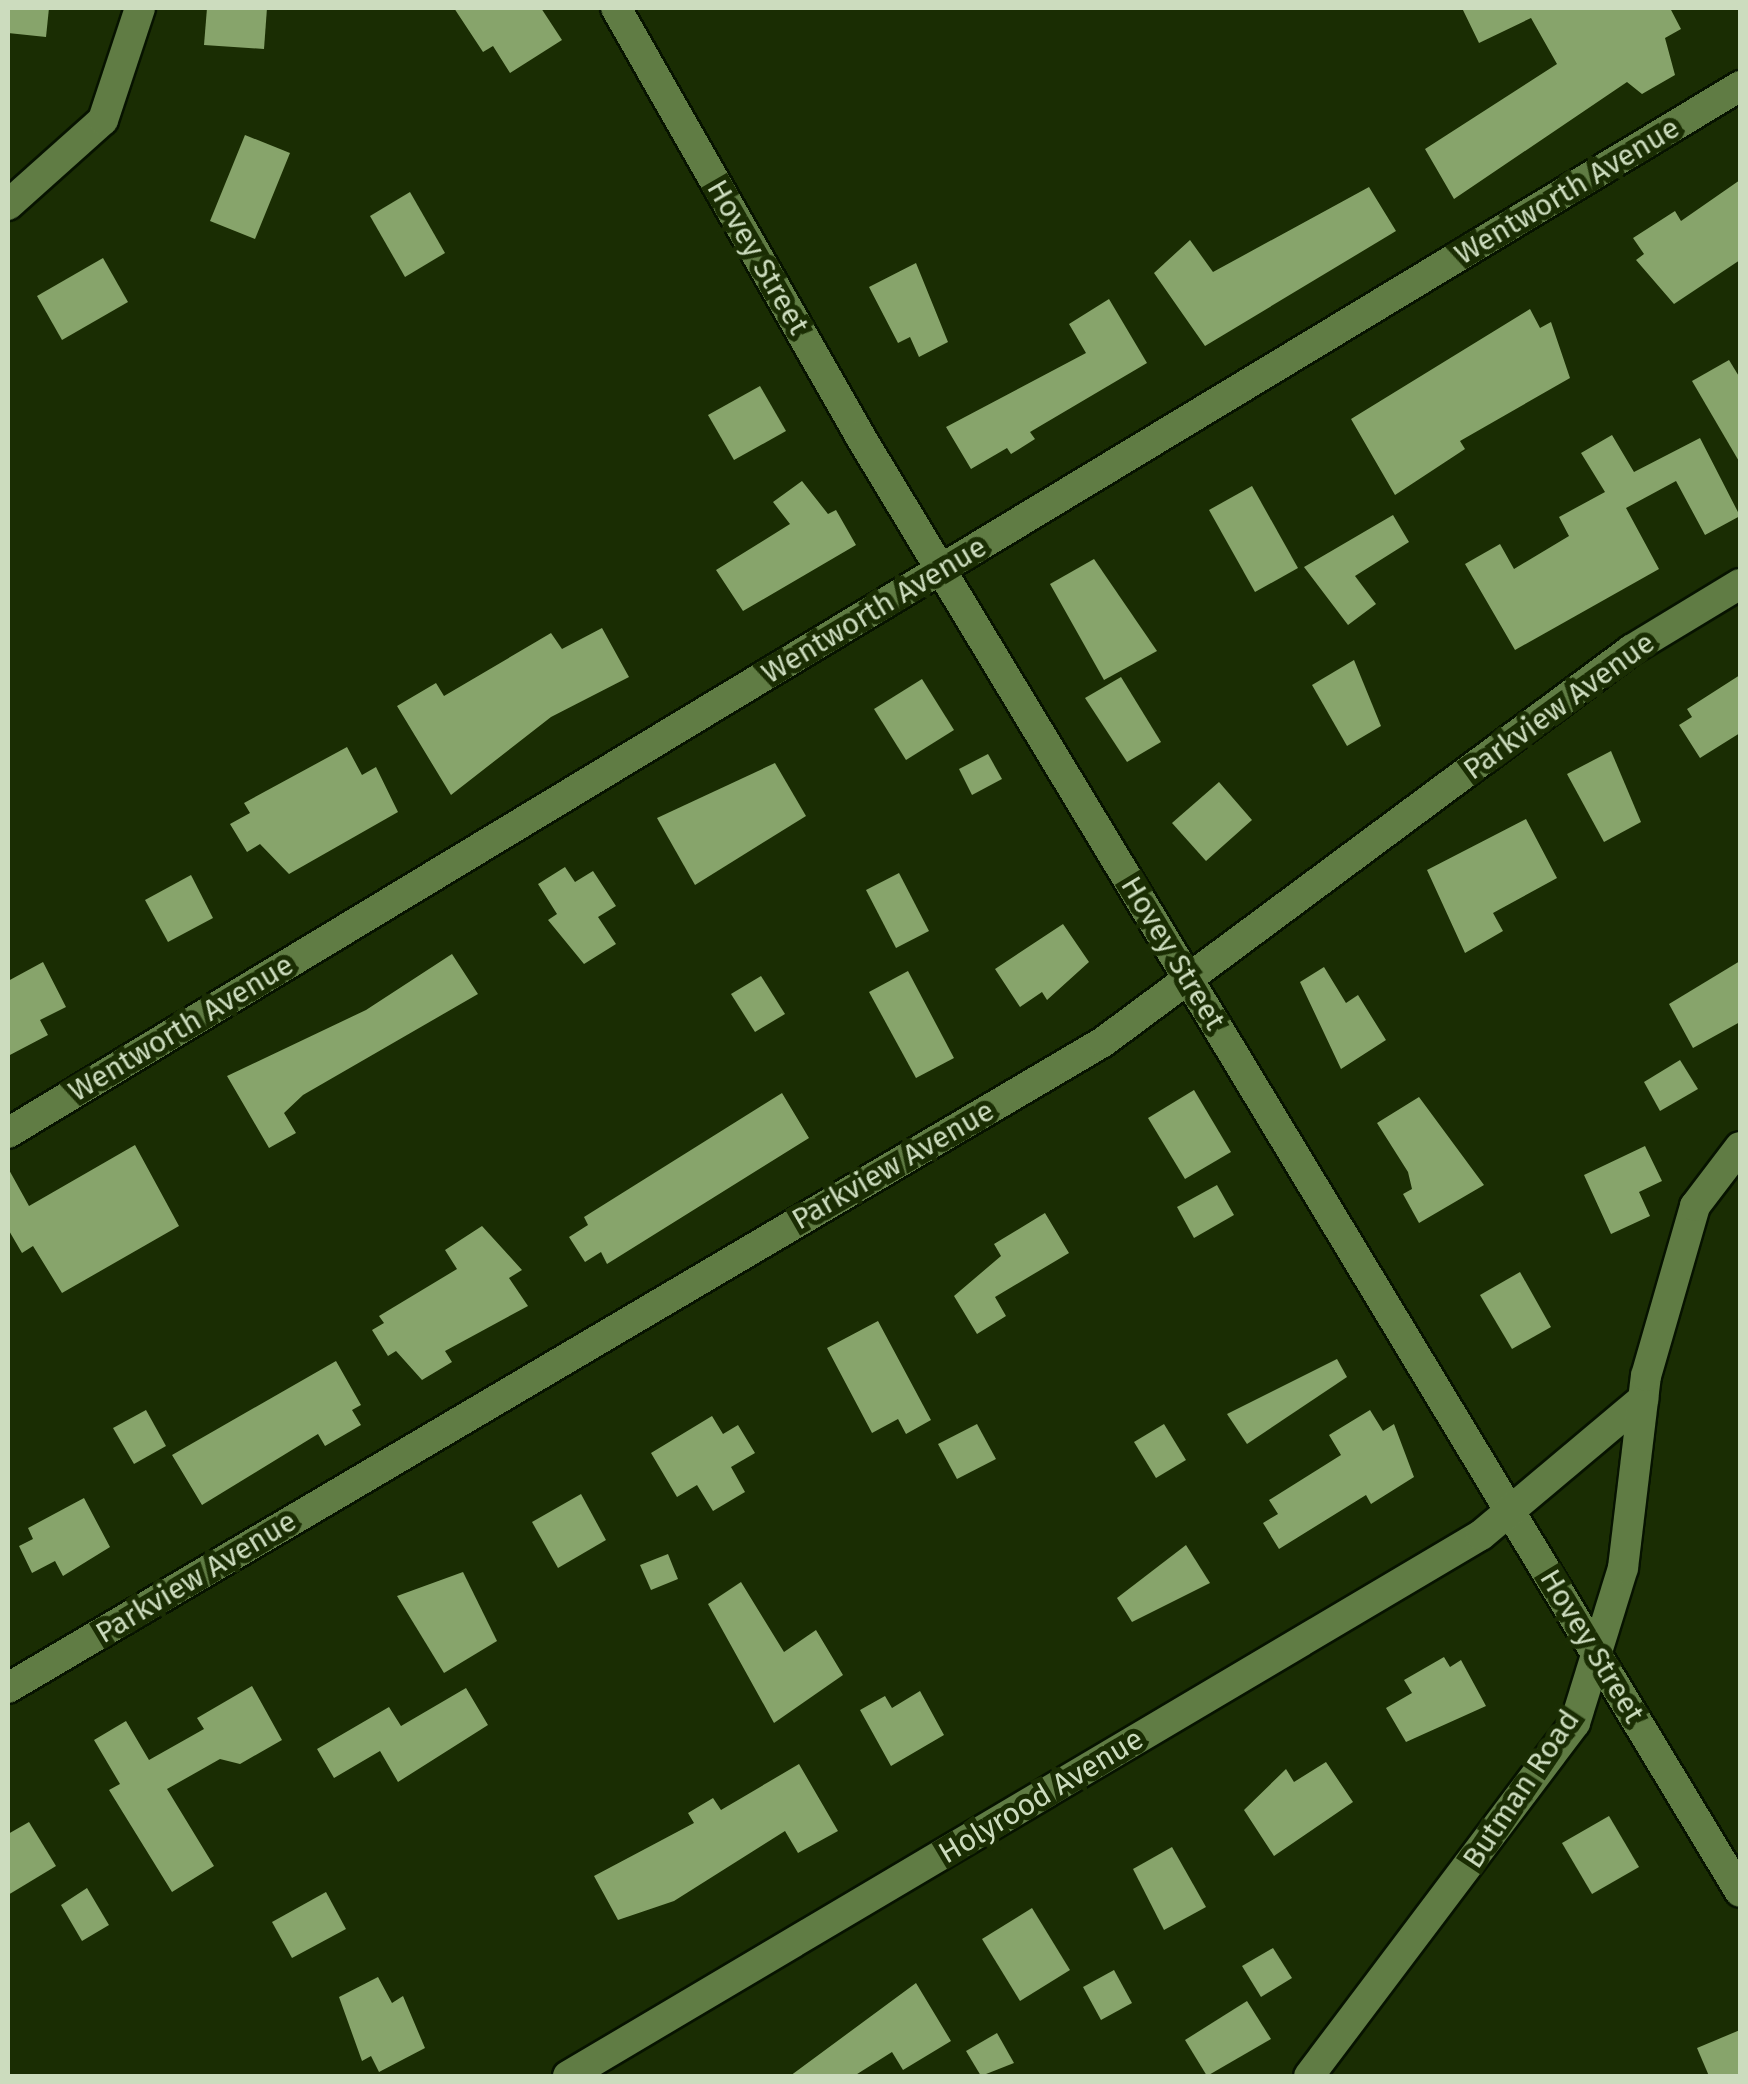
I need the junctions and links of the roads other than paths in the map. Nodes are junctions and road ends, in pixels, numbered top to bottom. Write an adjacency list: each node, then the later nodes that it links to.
1 (140, 8): 4 (street)
2 (616, 8): 5 (street, Hovey Street)
3 (1740, 86): 5 (street, Wentworth Avenue)
4 (8, 206)
5 (941, 569): 7 (street, Hovey Street); 8 (street, Wentworth Avenue)
6 (1740, 584): 7 (street, Parkview Avenue)
7 (1188, 978): 11 (street, Hovey Street); 13 (street, Parkview Avenue)
8 (8, 1133)
9 (1740, 1147): 10 (street, Butman Road)
10 (1643, 1399): 11 (street); 12 (street, Butman Road)
11 (1509, 1509): 12 (street, Hovey Street); 15 (street, Holyrood Avenue)
12 (1596, 1653): 14 (street, Hovey Street); 16 (street, Butman Road)
13 (8, 1686)
14 (1740, 1892)
15 (568, 2076)
16 (1309, 2076)

